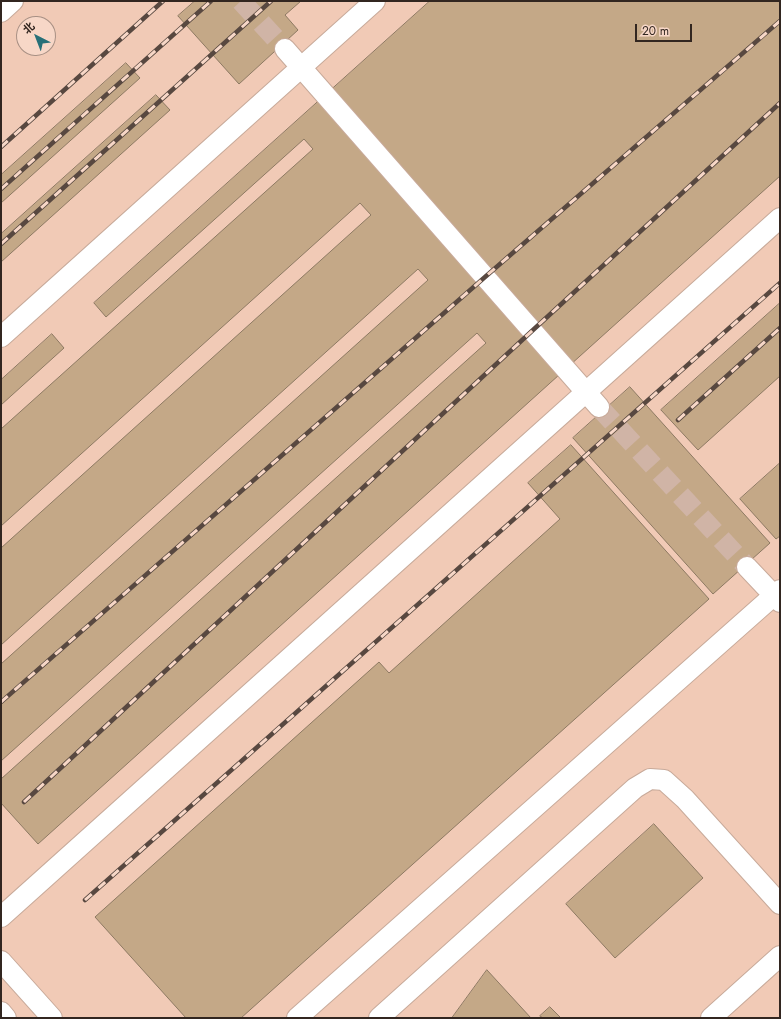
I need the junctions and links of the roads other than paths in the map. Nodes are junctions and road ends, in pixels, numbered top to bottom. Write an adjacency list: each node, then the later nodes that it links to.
1 (13, 1): 3 (lane)
2 (375, 1): 5 (lane)
3 (1, 12)
4 (285, 49): 5 (lane)
5 (301, 67): 7 (lane); 8 (lane)
6 (780, 218): 8 (lane)
7 (1, 337)
8 (586, 392): 9 (lane); 13 (lane)
9 (599, 407)
10 (747, 567): 11 (lane)
11 (778, 596): 19 (lane)
12 (780, 904): 20 (lane)
13 (1, 917)
14 (780, 956): 21 (lane)
15 (1, 961): 18 (lane)
16 (1, 1012): 17 (lane)
17 (6, 1018)
18 (52, 1018)
19 (297, 1018)
20 (379, 1018)
21 (711, 1018)

